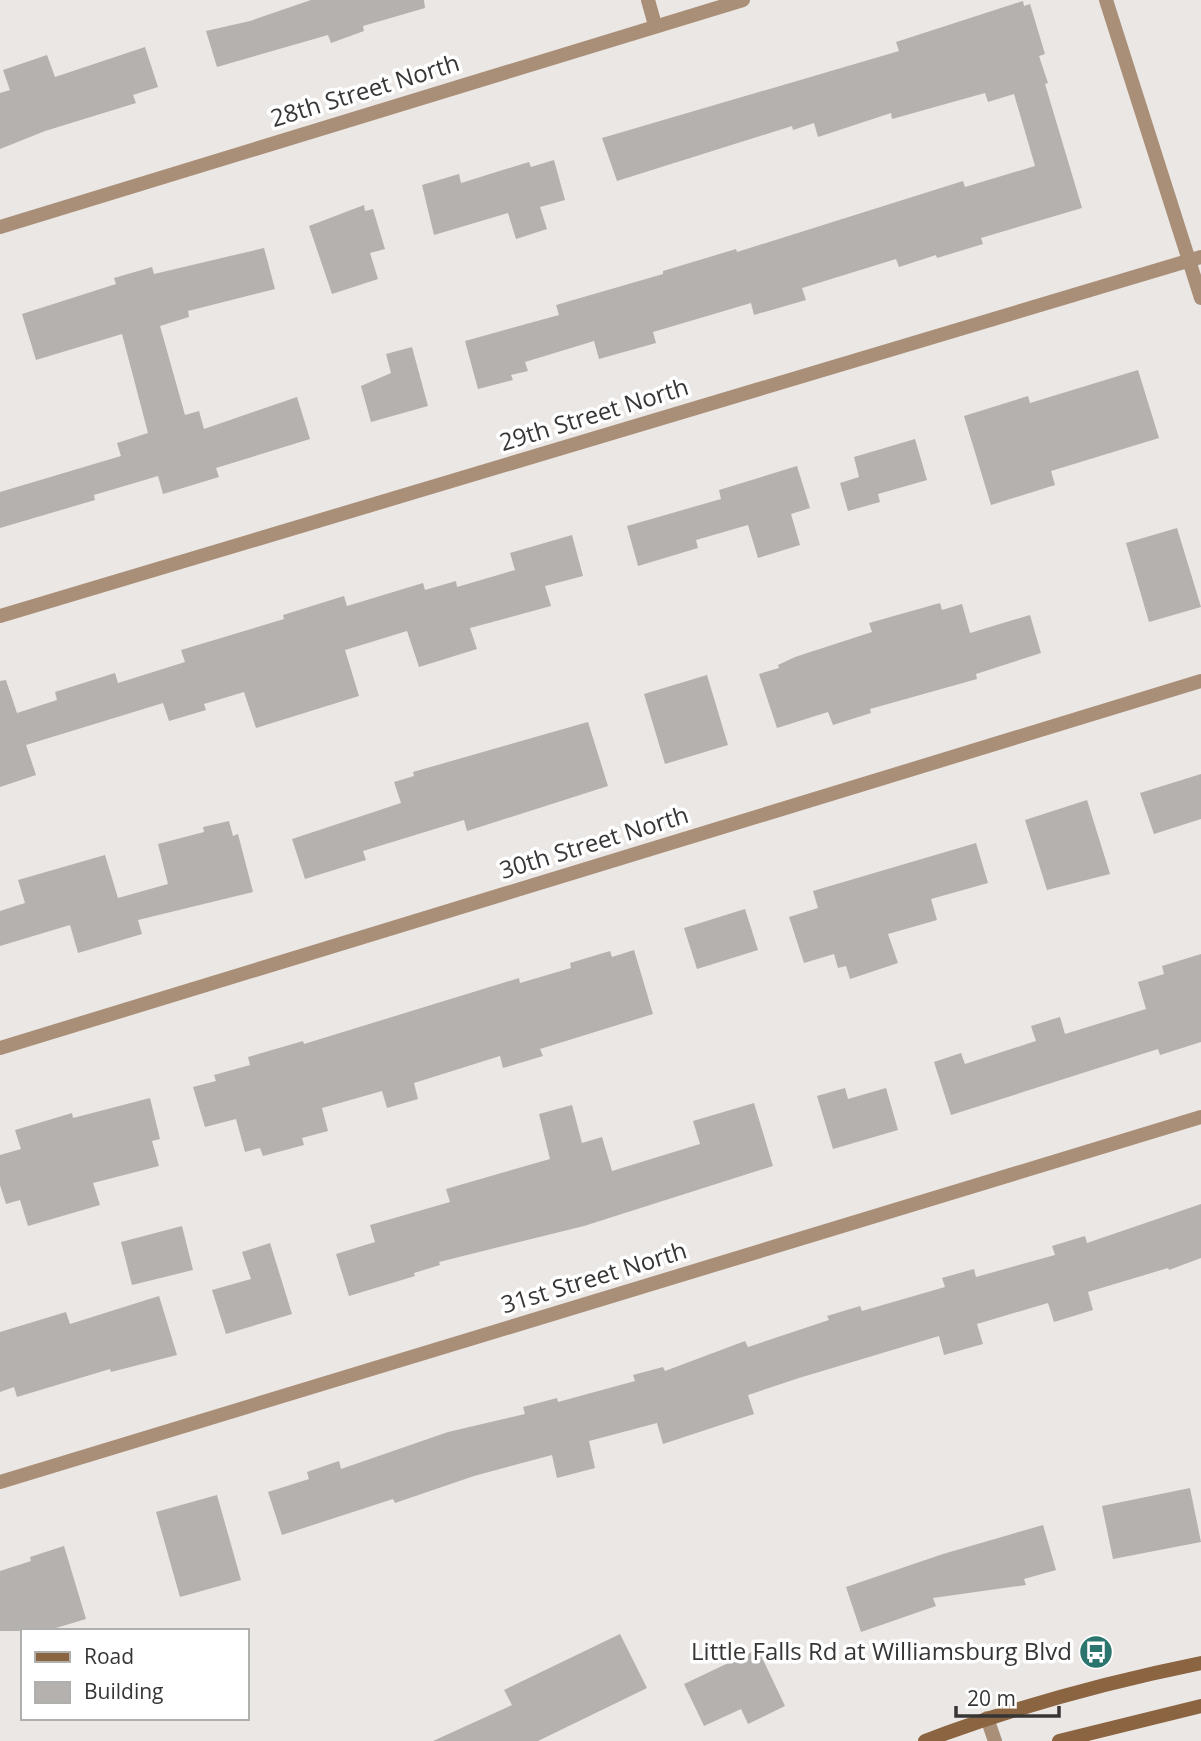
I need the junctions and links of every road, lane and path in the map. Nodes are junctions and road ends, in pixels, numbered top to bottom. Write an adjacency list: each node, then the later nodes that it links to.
1 (648, 0): 4 (street)
2 (743, 0): 4 (street, 28th Street North)
3 (1106, 0): 6 (street)
4 (655, 25): 5 (street, 28th Street North)
5 (0, 227)
6 (1195, 259): 7 (street); 8 (street, 29th Street North)
7 (1201, 298)
8 (0, 616)
9 (1201, 681): 10 (street, 30th Street North)
10 (0, 1048)
11 (1201, 1117): 12 (street, 31st Street North)
12 (0, 1482)
13 (1201, 1663): 15 (street)
14 (1201, 1706): 18 (street)
15 (987, 1718): 16 (street); 17 (street)
16 (925, 1741)
17 (995, 1741)
18 (1059, 1741)

